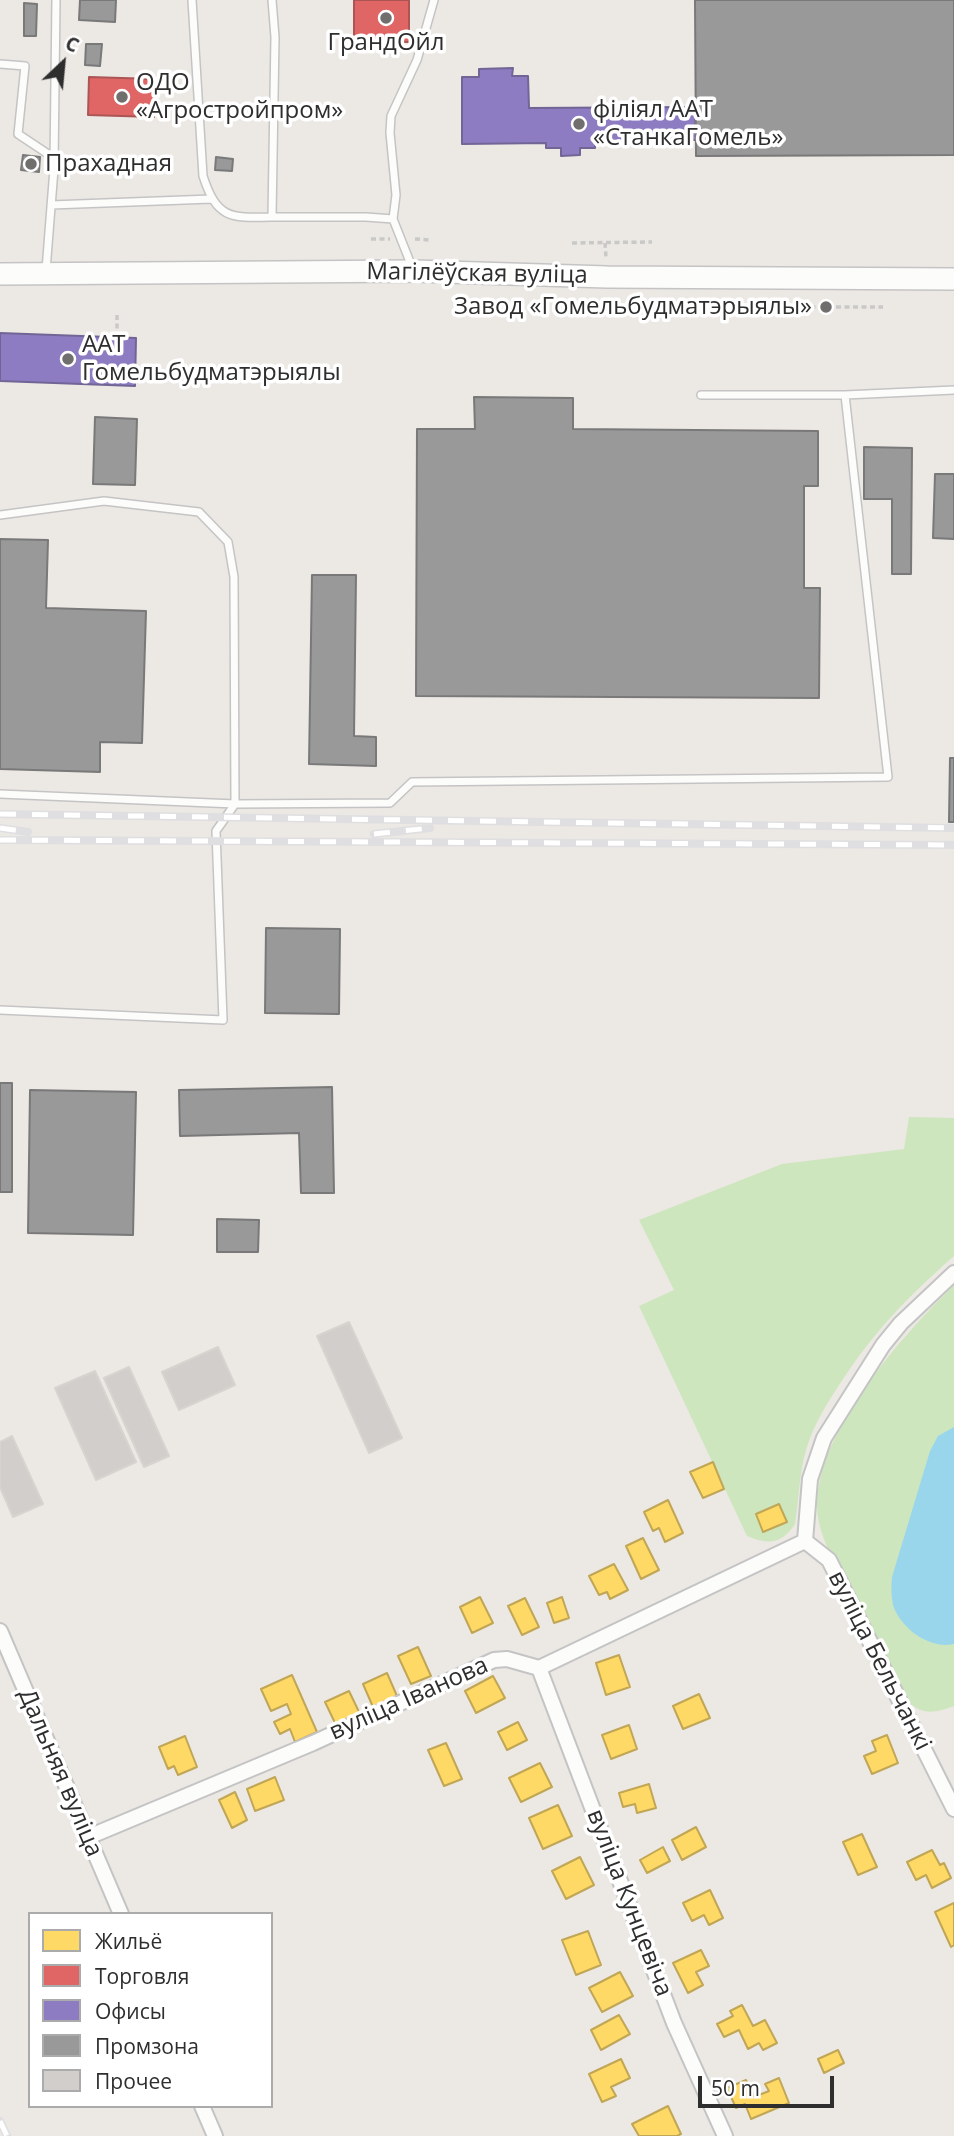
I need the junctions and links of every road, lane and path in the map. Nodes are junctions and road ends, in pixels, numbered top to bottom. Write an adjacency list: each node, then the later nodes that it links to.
1 (56, 0): 6 (lane)
2 (192, 0): 7 (lane)
3 (272, 0): 9 (lane)
4 (434, 0): 10 (lane)
5 (0, 64): 6 (lane)
6 (54, 169): 8 (lane)
7 (211, 199): 8 (lane); 9 (lane)
8 (51, 205): 15 (lane)
9 (272, 217): 10 (lane)
10 (393, 219): 13 (lane)
11 (652, 242): 12 (path)
12 (572, 243)
13 (414, 271): 15 (street, Магілёўская вуліца); 16 (street, Магілёўская вуліца)
14 (0, 274): 15 (street, Магілёўская вуліца)
15 (46, 274)
16 (954, 279)
17 (785, 307): 18 (path)
18 (883, 307)
19 (117, 313): 20 (path)
20 (117, 337)
21 (954, 390): 23 (lane)
22 (701, 395): 23 (lane)
23 (845, 395): 26 (lane)
24 (0, 515): 26 (lane)
25 (0, 794): 26 (lane)
26 (235, 804): 27 (lane)
27 (0, 1010)
28 (954, 1273): 29 (street)
29 (805, 1541): 31 (street); 32 (street, вуліца Бельчанкі)
30 (0, 1631): 33 (street, Дальняя вуліца)
31 (539, 1668): 33 (street, вуліца Іванова); 37 (street, вуліца Кунцевіча)
32 (954, 1809)
33 (86, 1838): 34 (street, Дальняя вуліца)
34 (120, 1912)
35 (203, 2108): 36 (street)
36 (215, 2136)
37 (725, 2136)

